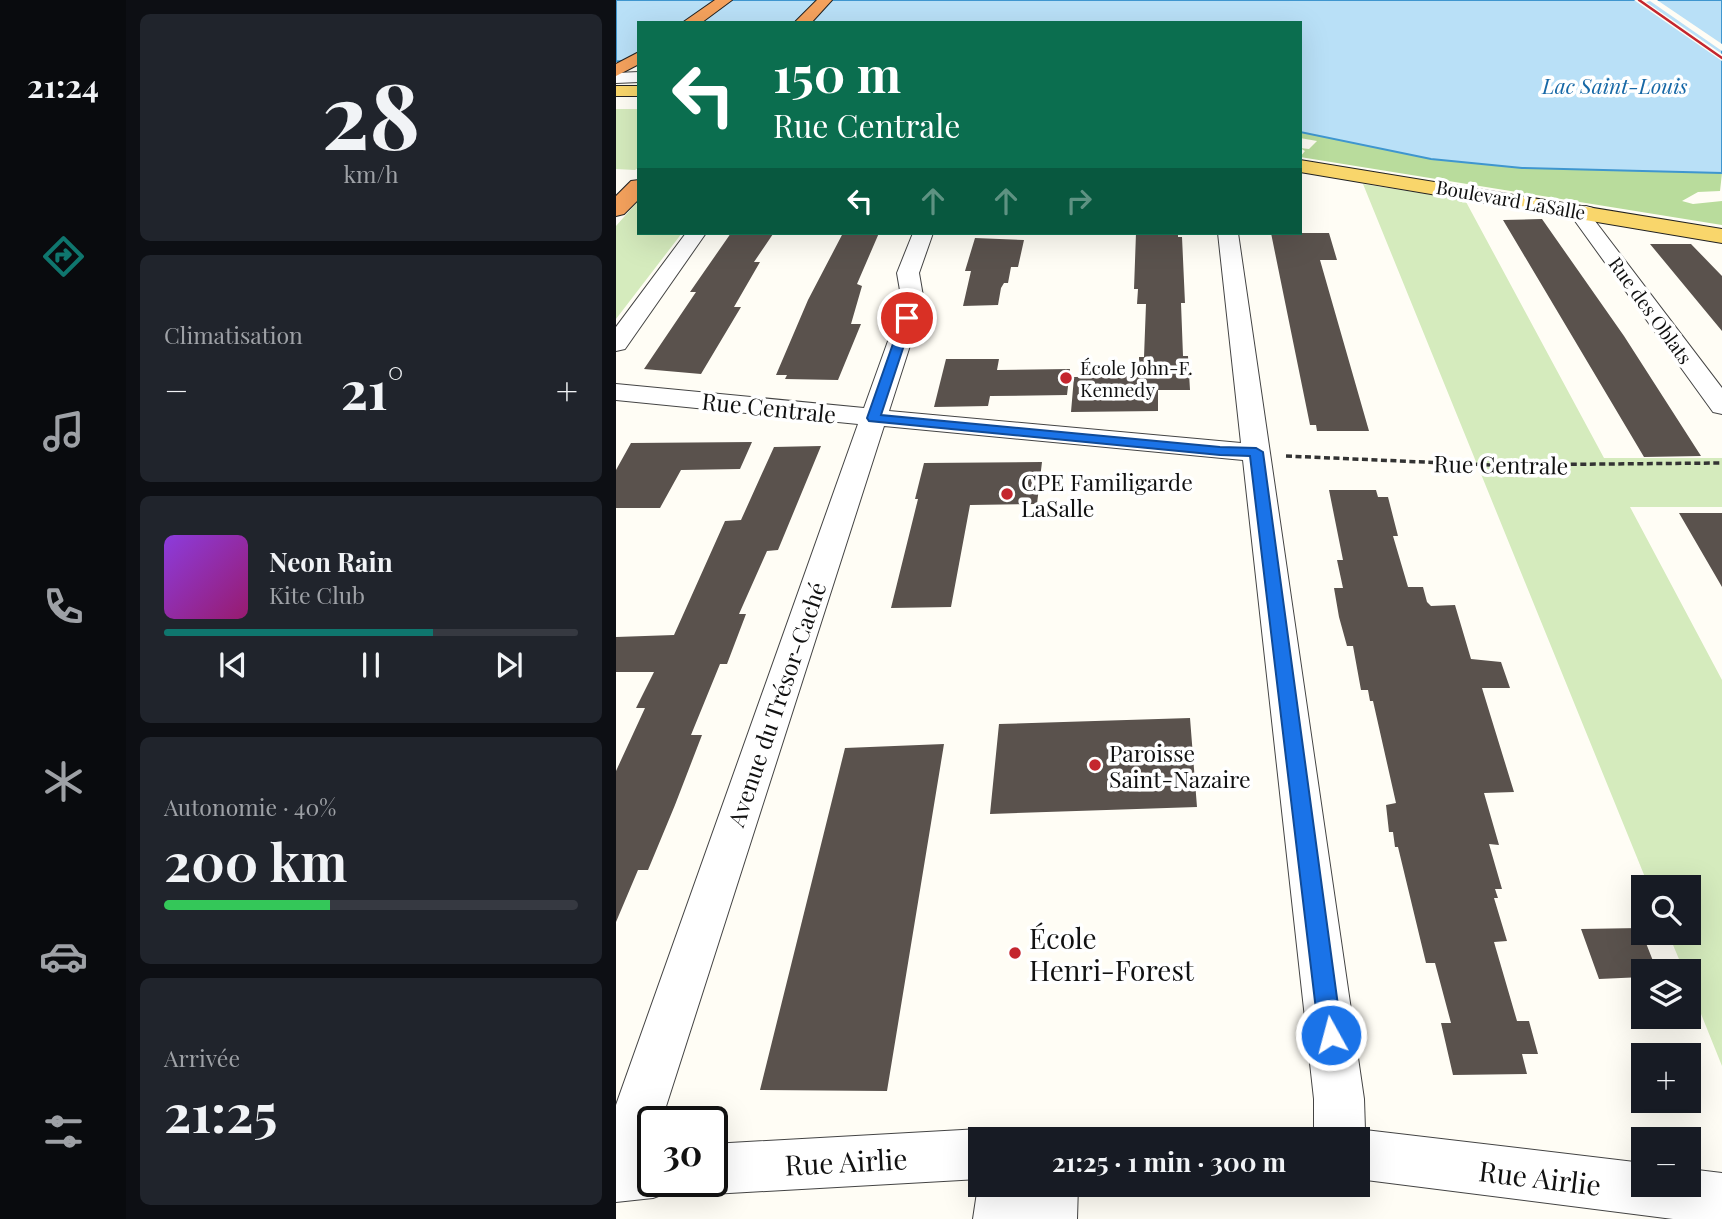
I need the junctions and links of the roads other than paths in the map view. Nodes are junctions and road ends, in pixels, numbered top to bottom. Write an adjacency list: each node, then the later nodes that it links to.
1 (725, 0): 3 (highway)
2 (825, 0): 4 (highway)
3 (693, 21)
4 (804, 21)
5 (637, 68): 7 (highway)
6 (637, 68): 8 (street)
7 (616, 71)
8 (616, 78)
9 (616, 91): 10 (main road)
10 (637, 91)
11 (1302, 166): 14 (main road, Boulevard LaSalle)
12 (637, 188): 13 (highway)
13 (616, 209)
14 (1586, 212): 18 (main road, Boulevard LaSalle); 21 (street, Rue des Oblats)
15 (695, 235): 19 (street)
16 (922, 235): 22 (street, Avenue du Trésor-Caché)
17 (1228, 235): 23 (street)
18 (1722, 236)
19 (616, 344)
20 (616, 392): 22 (street, Rue Centrale)
21 (1722, 406)
22 (873, 418): 23 (street, Rue Centrale); 28 (street, Avenue du Trésor-Caché)
23 (1268, 454): 24 (street)
24 (1339, 1127)
25 (968, 1155): 27 (street, Rue Airlie)
26 (1370, 1155): 31 (street, Rue Airlie)
27 (728, 1168)
28 (629, 1175)
29 (1002, 1197): 32 (street)
30 (1051, 1197): 33 (street)
31 (1722, 1199)
32 (1000, 1219)
33 (1050, 1219)

